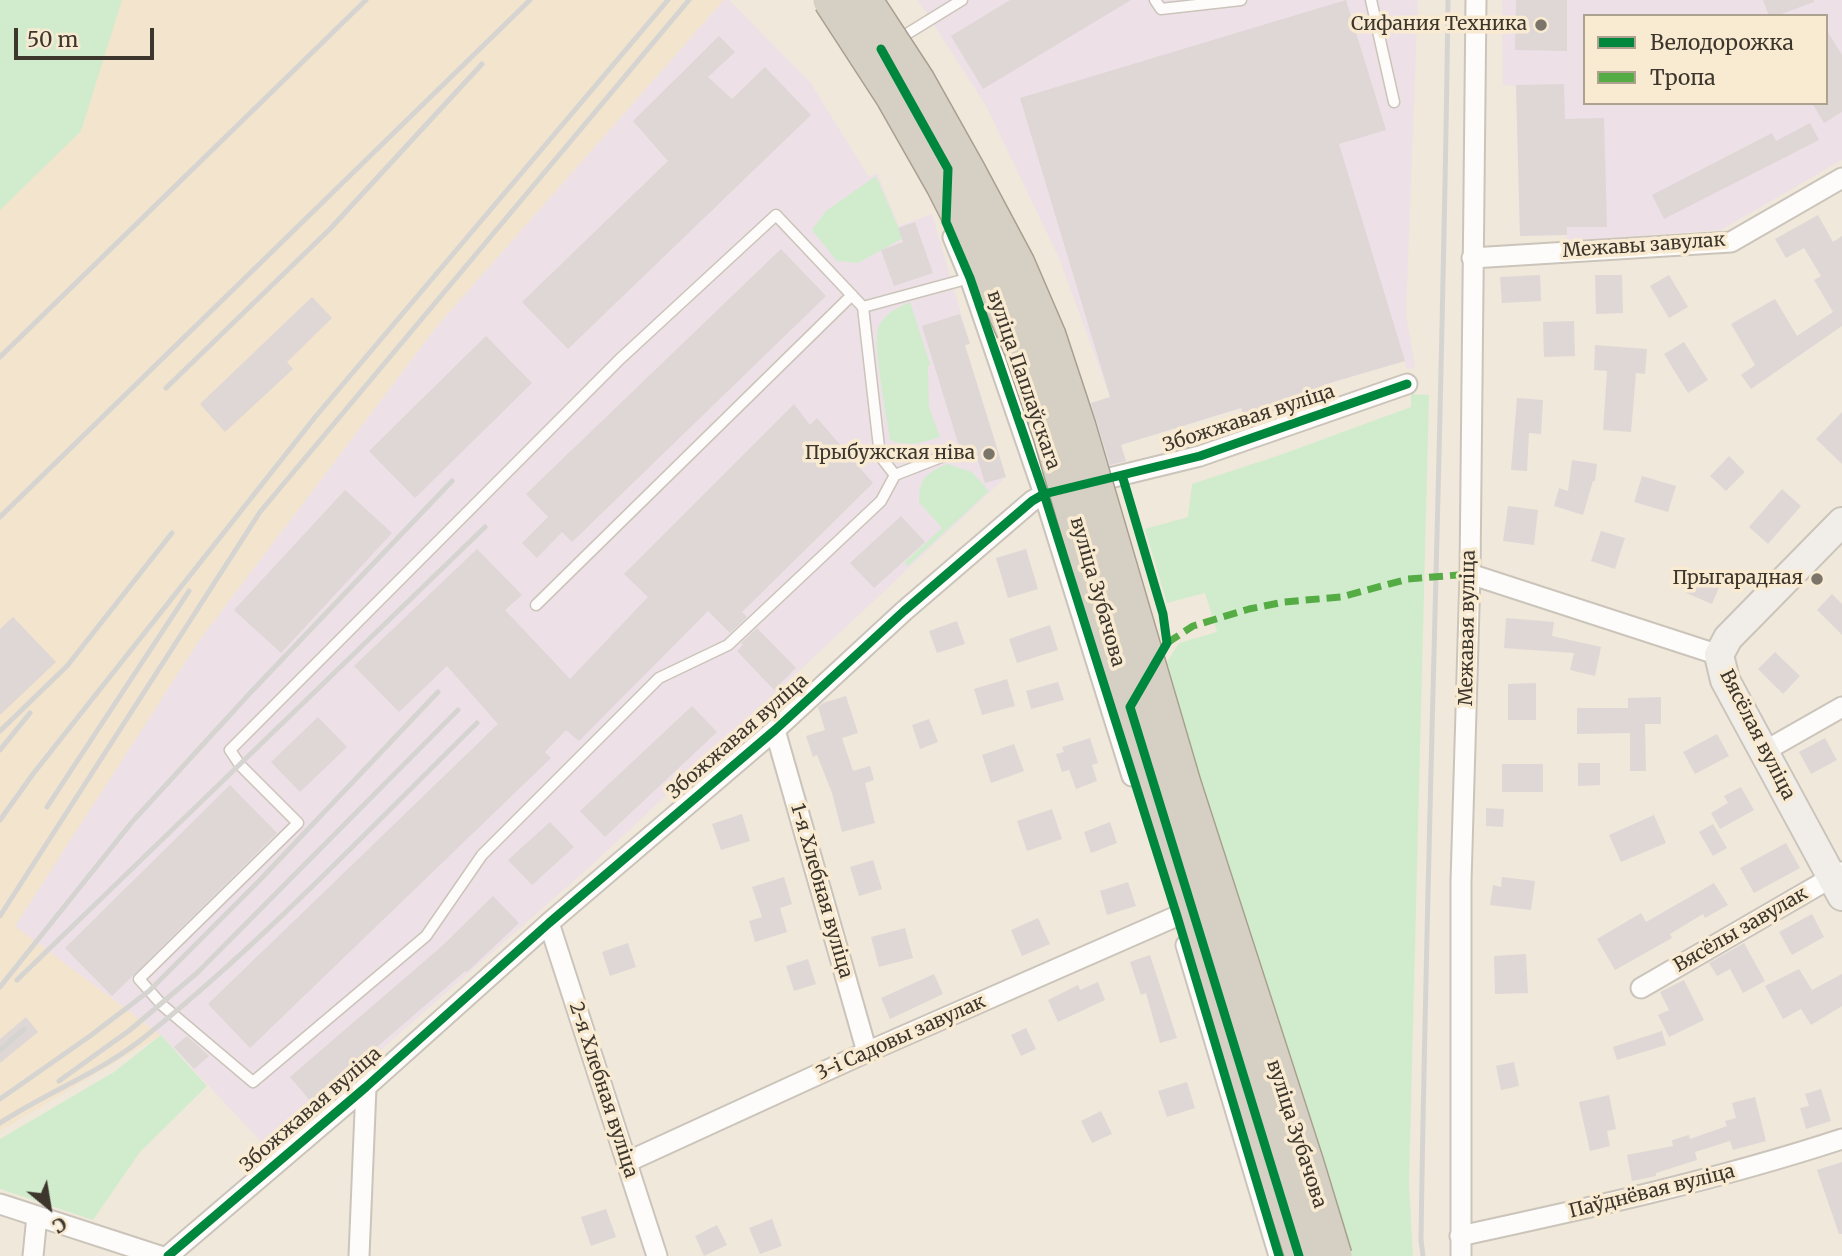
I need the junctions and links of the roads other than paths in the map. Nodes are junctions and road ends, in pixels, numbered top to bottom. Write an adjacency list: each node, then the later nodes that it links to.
1 (831, 0): 43 (highway, вуліца Зубачова, bridge)
2 (864, 0): 44 (highway, вуліца Зубачова, bridge)
3 (962, 0): 8 (lane)
4 (1155, 0): 5 (lane)
5 (1241, 0)
6 (1371, 0): 9 (lane)
7 (1476, 0): 11 (street, Межавая вуліца)
8 (881, 49): 12 (street, вуліца Паплаўскага)
9 (1394, 102)
10 (1842, 178): 11 (street, Межавы завулак)
11 (1472, 258): 20 (street, Межавая вуліца)
12 (970, 278): 14 (lane); 18 (street, вуліца Паплаўскага)
13 (852, 296): 14 (lane); 17 (lane); 21 (lane)
14 (863, 307): 17 (lane)
15 (1407, 384): 18 (street, Збожжавая вуліца)
16 (954, 453): 17 (lane)
17 (895, 475)
18 (1044, 494): 24 (street, Збожжавая вуліца); 27 (street, вуліца Паплаўскага)
19 (1842, 522): 22 (street)
20 (1470, 574): 22 (street, Вясёлая вуліца); 36 (street, Межавая вуліца)
21 (536, 605)
22 (1719, 655): 25 (street, Вясёлая вуліца)
23 (1842, 706): 25 (street)
24 (775, 730): 28 (street, Збожжавая вуліца); 30 (street, 1-я Хлебная вуліца)
25 (1763, 752): 26 (street, Вясёлая вуліца)
26 (1839, 882): 29 (street, Вясёлы завулак)
27 (1177, 916): 30 (street, 3-і Садовы завулак); 42 (street, вуліца Паплаўскага)
28 (549, 923): 31 (street, Збожжавая вуліца); 33 (street, 2-я Хлебная вуліца)
29 (1641, 988)
30 (867, 1052): 33 (street, 3-і Садовы завулак)
31 (366, 1087): 39 (street, Збожжавая вуліца); 40 (street)
32 (1842, 1139): 36 (street, Паўднёвая вуліца)
33 (627, 1162): 41 (street, 2-я Хлебная вуліца)
34 (0, 1204): 35 (street)
35 (37, 1216): 37 (street); 38 (street)
36 (1461, 1236): 45 (street, Межавая вуліца)
37 (33, 1256)
38 (160, 1256)
39 (169, 1256)
40 (359, 1256)
41 (657, 1256)
42 (1279, 1256)
43 (1303, 1256)
44 (1334, 1256)
45 (1461, 1256)

